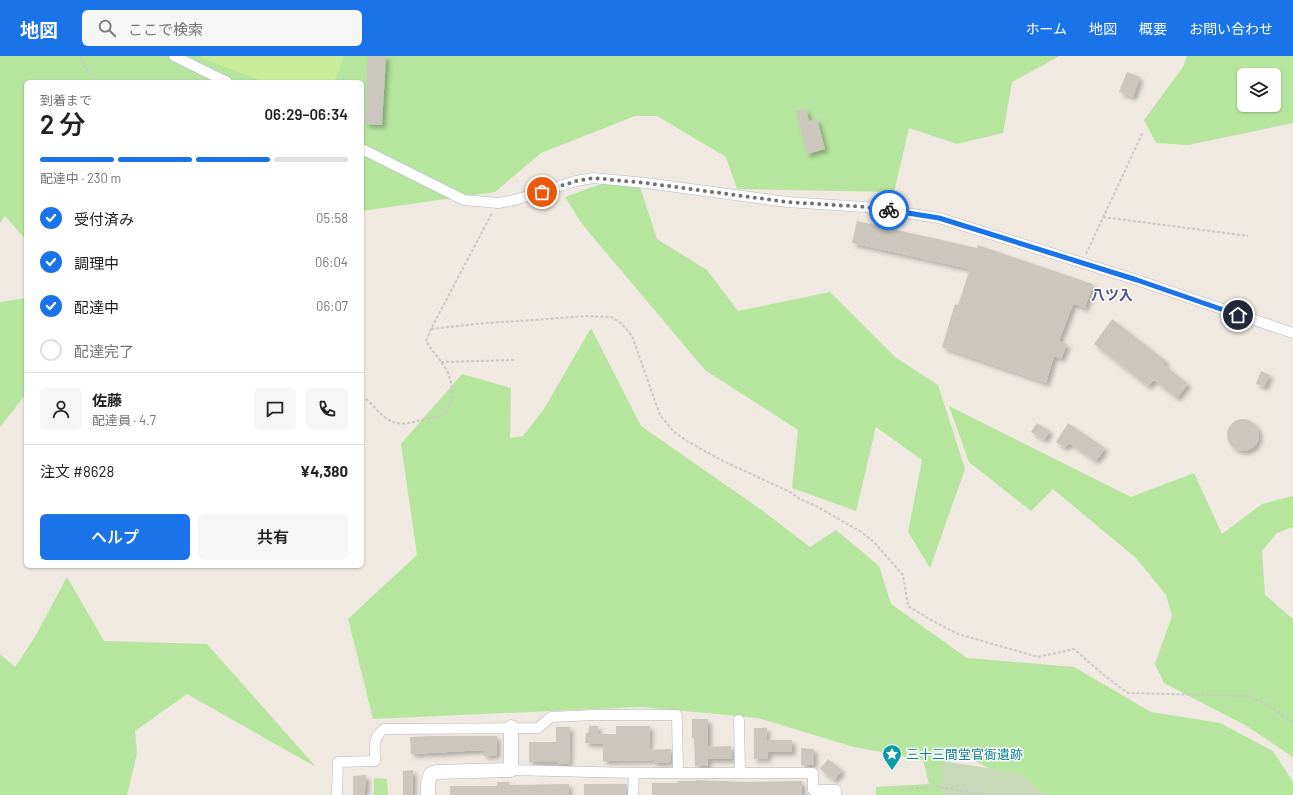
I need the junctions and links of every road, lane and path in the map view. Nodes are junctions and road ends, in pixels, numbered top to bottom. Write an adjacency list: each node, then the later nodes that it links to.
1 (80, 56): 3 (path)
2 (174, 56): 4 (street)
3 (95, 80)
4 (223, 80)
5 (1143, 132): 8 (path)
6 (364, 150): 7 (street)
7 (498, 203): 10 (street); 11 (path)
8 (1103, 217): 9 (path); 10 (path)
9 (1248, 236)
10 (1082, 263): 12 (street)
11 (431, 329): 14 (path); 17 (path)
12 (1293, 333)
13 (514, 360): 14 (path)
14 (441, 362): 15 (path)
15 (364, 397)
16 (739, 720): 22 (street)
17 (1293, 723)
18 (511, 727): 19 (street); 20 (street); 24 (street)
19 (511, 770): 21 (street); 25 (street)
20 (678, 772): 21 (street); 22 (street)
21 (634, 773): 26 (street)
22 (740, 773): 27 (street)
23 (902, 790): 28 (path)
24 (337, 795)
25 (428, 795)
26 (634, 795)
27 (836, 795)
28 (983, 795)

